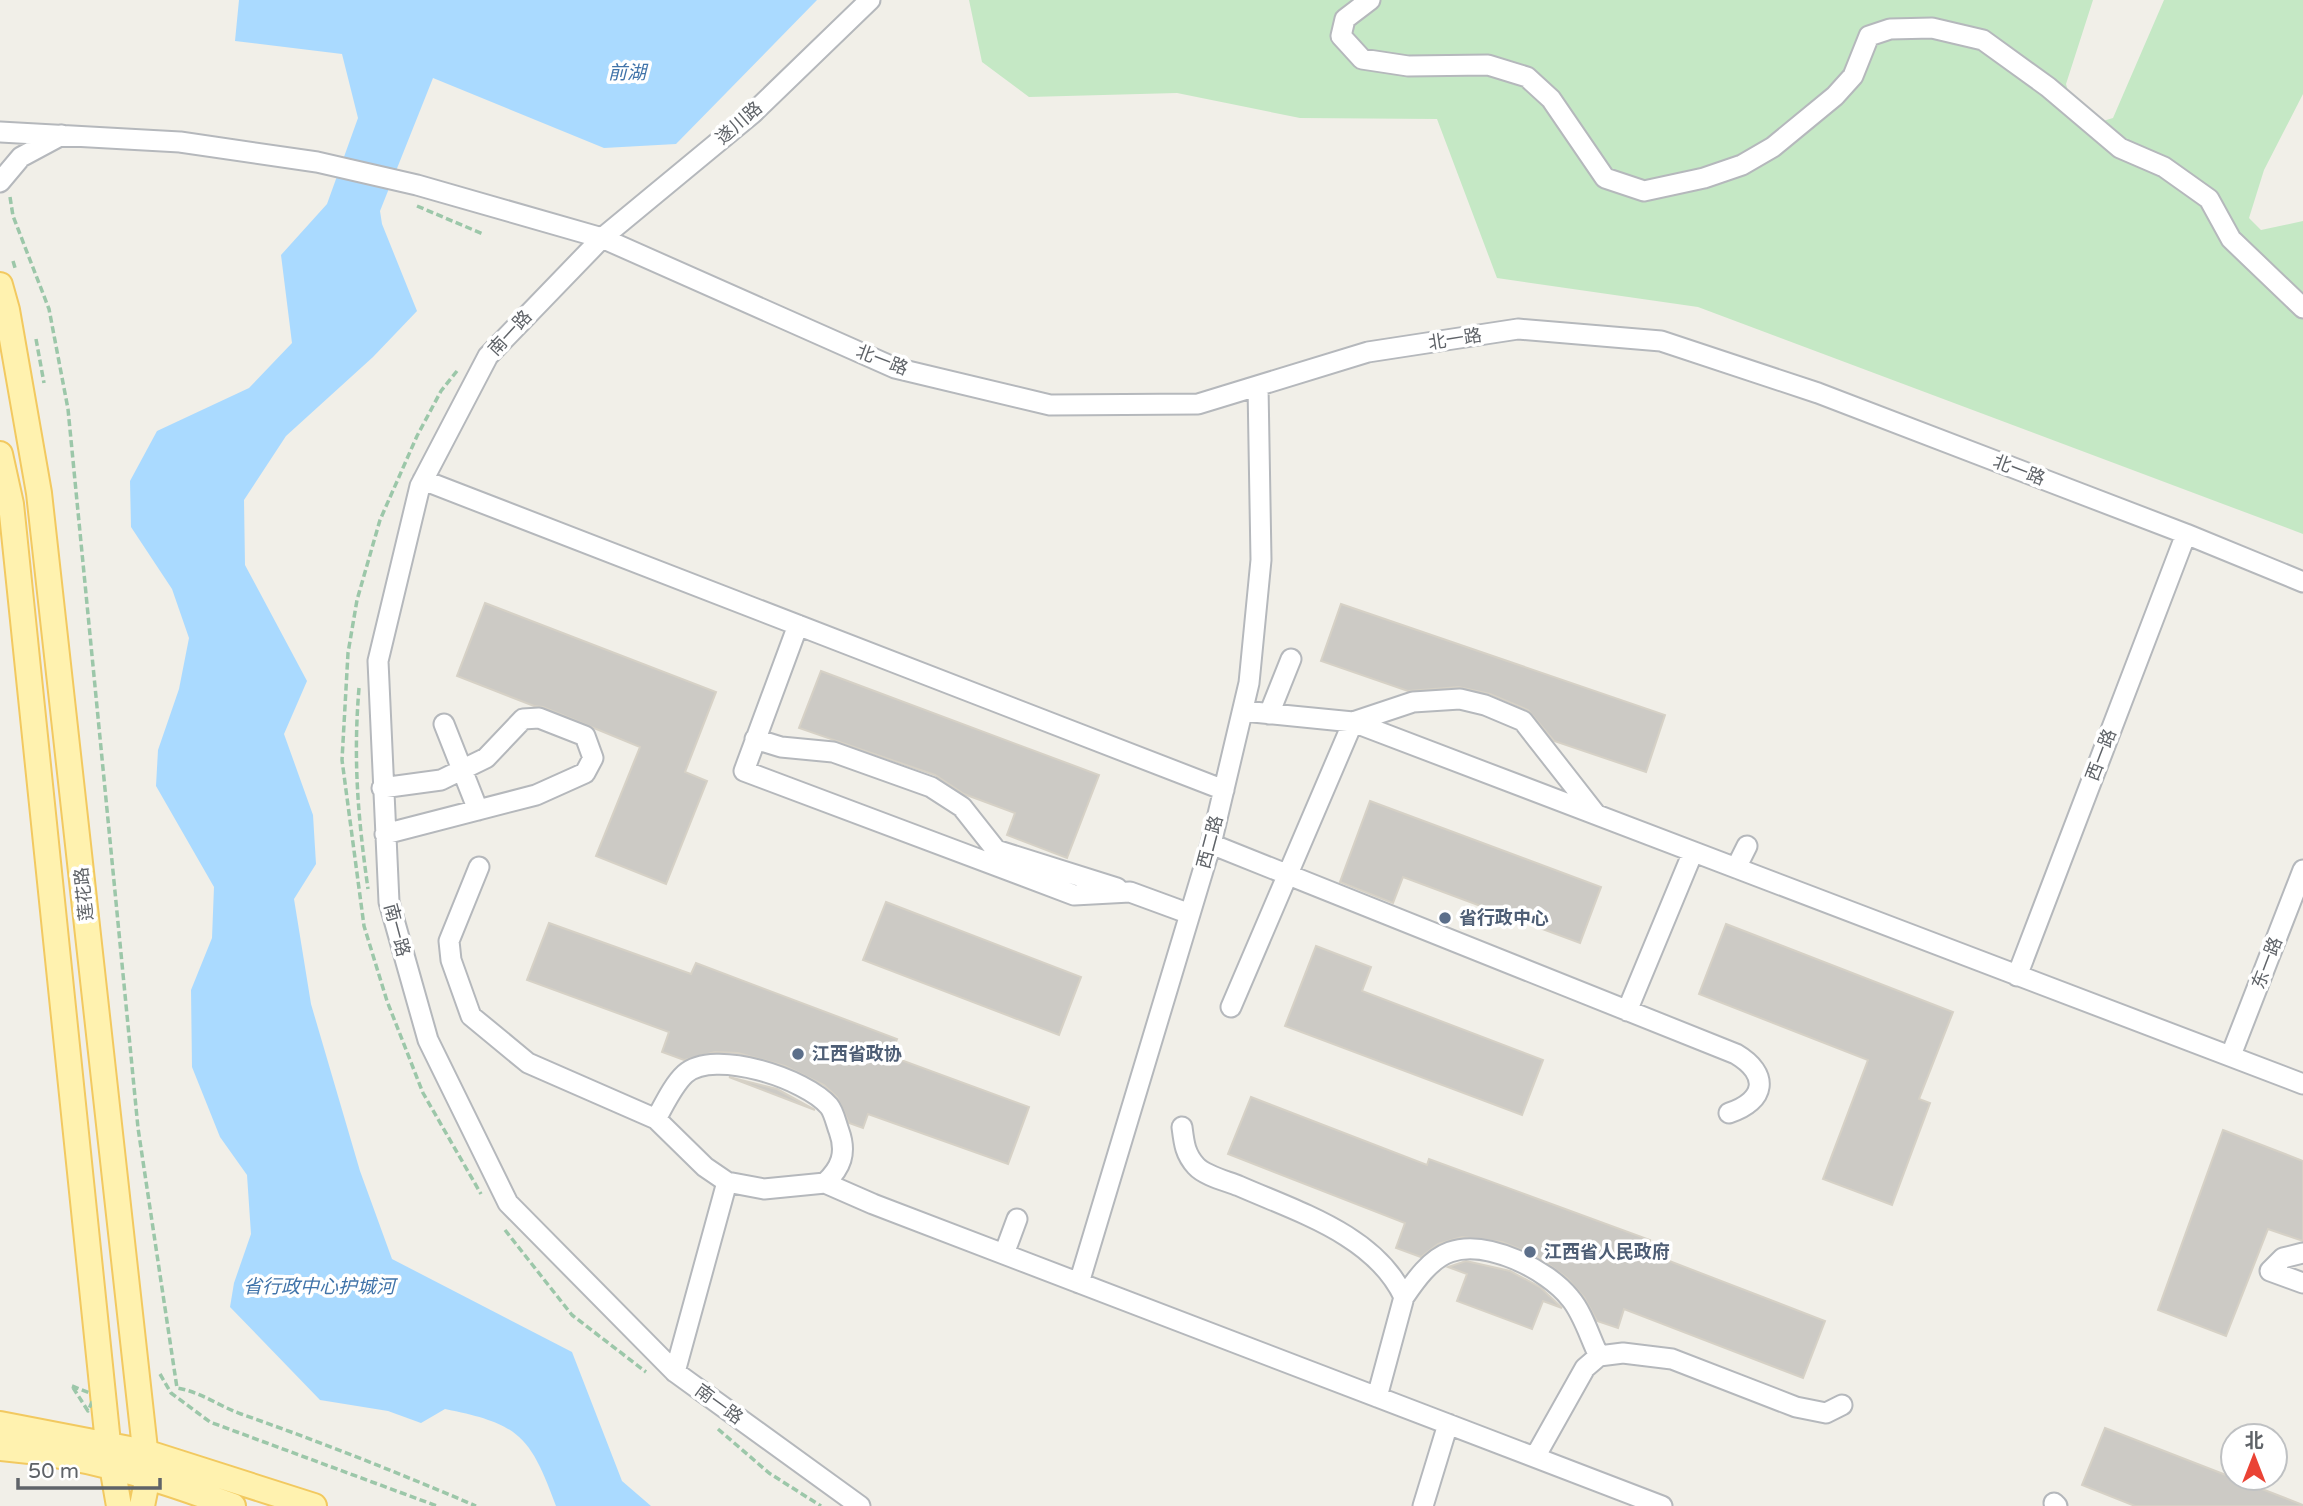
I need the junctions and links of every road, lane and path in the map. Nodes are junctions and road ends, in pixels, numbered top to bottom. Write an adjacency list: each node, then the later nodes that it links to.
1 (870, 0): 8 (street, 遂川路)
2 (1370, 0): 11 (street)
3 (0, 132): 4 (street, 北一路)
4 (66, 133): 5 (street); 6 (street, 北一路)
5 (5, 187): 80 (path)
6 (414, 194): 7 (path); 8 (street, 北一路)
7 (482, 234)
8 (602, 239): 14 (street, 北一路); 17 (street, 南一路)
9 (13, 261): 10 (path)
10 (8, 279): 74 (main road, 莲花路)
11 (2303, 308)
12 (34, 332): 15 (path)
13 (458, 370): 54 (path)
14 (1258, 386): 18 (street, 北一路); 23 (street, 西二路)
15 (46, 395)
16 (0, 453): 72 (main road, 莲花路)
17 (423, 480): 20 (street); 29 (street, 南一路)
18 (2186, 534): 19 (street, 北一路); 44 (street, 西一路)
19 (2303, 582)
20 (798, 625): 27 (street); 30 (street)
21 (1290, 659): 24 (street)
22 (359, 680): 42 (path)
23 (1243, 711): 24 (street); 30 (street, 西二路)
24 (1269, 714): 25 (street)
25 (1353, 722): 32 (street); 32 (street); 40 (street)
26 (444, 724): 28 (street)
27 (755, 739): 41 (street); 41 (street)
28 (462, 770): 29 (street); 31 (street); 31 (street)
29 (382, 788): 33 (street, 南一路)
30 (1224, 790): 34 (street, 西二路)
31 (478, 810): 33 (street)
32 (1596, 814): 36 (street)
33 (385, 834): 64 (street, 南一路)
34 (1211, 844): 40 (street); 43 (street, 西二路)
35 (1746, 846): 38 (street)
36 (1693, 852): 38 (street); 46 (street)
37 (479, 867): 50 (street)
38 (1736, 868): 44 (street)
39 (2303, 870): 47 (street, 东一路)
40 (1287, 875): 45 (street); 46 (street)
41 (1130, 892): 43 (street)
42 (369, 899)
43 (1190, 914): 59 (street, 西二路)
44 (2017, 976): 47 (street)
45 (1231, 1007)
46 (1627, 1011): 49 (street)
47 (2231, 1055): 48 (street)
48 (2303, 1084)
49 (1729, 1113)
50 (656, 1119): 52 (street); 53 (street)
51 (1182, 1127): 61 (street)
52 (727, 1182): 53 (street); 64 (street)
53 (825, 1183): 57 (street)
54 (482, 1196)
55 (1017, 1219): 57 (street)
56 (505, 1229): 65 (path)
57 (1004, 1254): 59 (street)
58 (2303, 1254): 60 (street)
59 (1079, 1283): 66 (street)
60 (2303, 1283)
61 (1404, 1297): 62 (street); 66 (street)
62 (1599, 1356): 67 (street); 73 (street)
63 (159, 1367): 79 (path)
64 (675, 1372): 82 (street, 南一路)
65 (649, 1375)
66 (1377, 1397): 69 (street)
67 (1842, 1405)
68 (0, 1424): 72 (main road)
69 (1448, 1424): 73 (street); 83 (street)
70 (713, 1425): 81 (path)
71 (0, 1448): 72 (main road)
72 (109, 1455): 74 (main road); 75 (main road, 莲花路)
73 (1535, 1457): 84 (street)
74 (147, 1464): 76 (main road, 莲花路); 77 (main road); 78 (main road)
75 (119, 1506)
76 (142, 1506)
77 (233, 1506)
78 (314, 1506)
79 (437, 1506)
80 (476, 1506)
81 (821, 1506)
82 (860, 1506)
83 (1423, 1506)
84 (1662, 1506)

